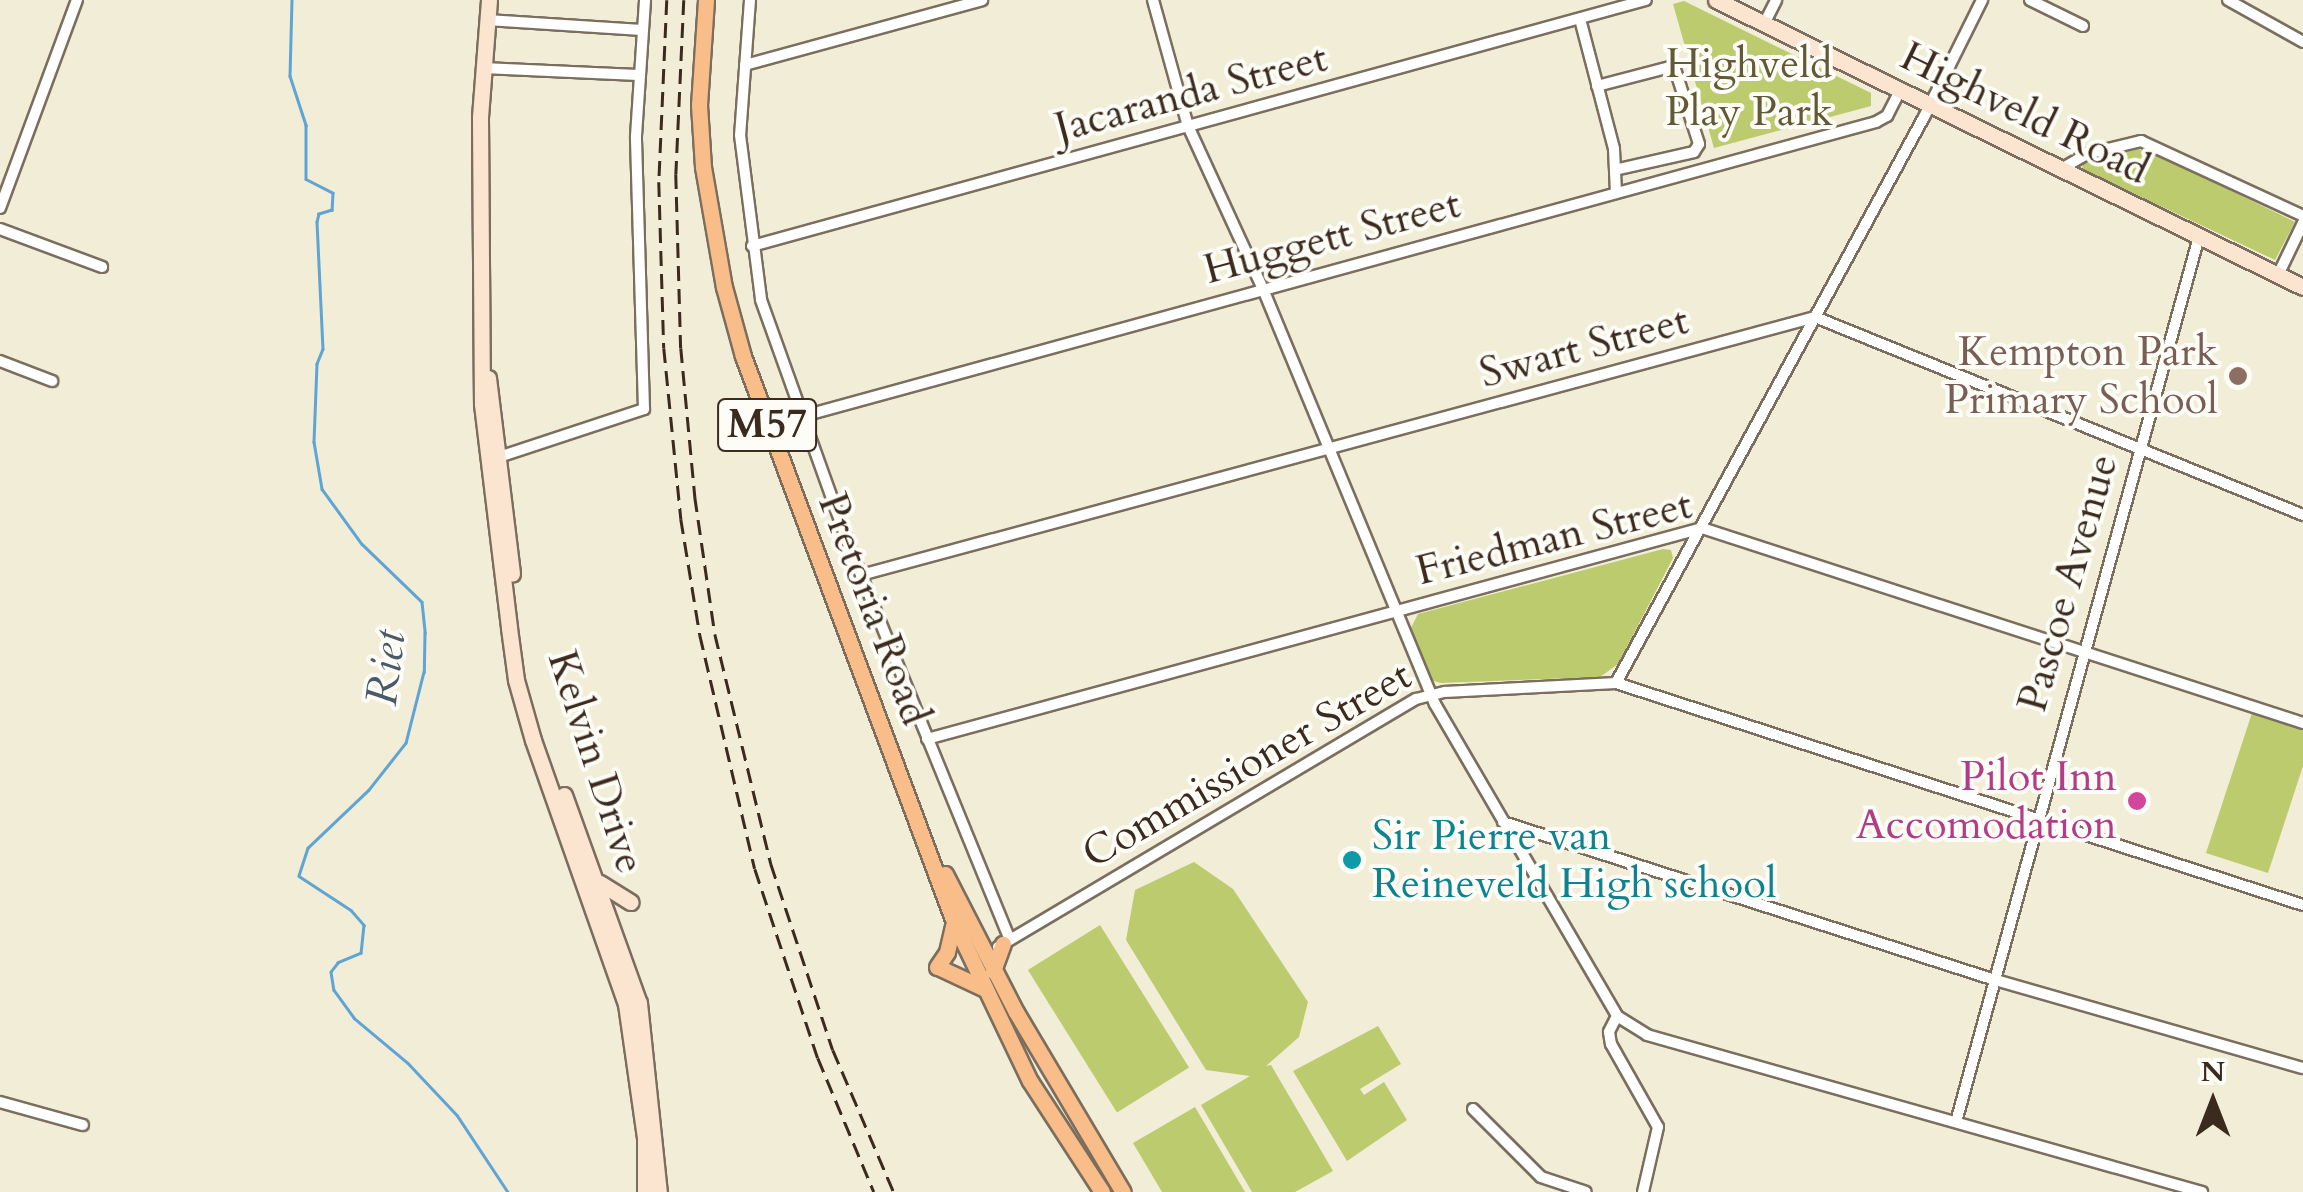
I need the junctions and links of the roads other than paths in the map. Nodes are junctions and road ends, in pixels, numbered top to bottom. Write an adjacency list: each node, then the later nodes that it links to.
1 (78, 0): 30 (street)
2 (490, 0): 15 (street, Kelvin Drive)
3 (645, 0): 18 (street)
4 (706, 0): 43 (main road, Pretoria Road / M57)
5 (750, 0): 20 (street, M57)
6 (982, 0): 20 (street)
7 (1153, 0): 26 (street)
8 (1646, 0): 14 (street, Jacaranda Street)
9 (1716, 0): 16 (street, Highveld Road)
10 (1776, 0): 16 (street)
11 (1982, 0): 25 (street)
12 (2030, 0): 17 (street)
13 (2228, 0): 19 (street)
14 (1580, 19): 23 (street); 26 (street, Jacaranda Street)
15 (488, 20): 18 (street); 21 (street, Kelvin Drive)
16 (1764, 24): 24 (street, Highveld Road)
17 (2083, 26)
18 (642, 30): 22 (street)
19 (2303, 42)
20 (745, 65): 34 (street, M57)
21 (483, 68): 22 (street); 46 (street, Kelvin Drive)
22 (638, 75): 46 (street)
23 (1597, 86): 28 (street); 28 (street)
24 (1900, 90): 25 (street, Highveld Road); 29 (street, Huggett Street)
25 (1930, 106): 27 (street, Highveld Road); 39 (street)
26 (1188, 126): 34 (street, Jacaranda Street); 38 (street)
27 (2061, 169): 31 (street); 33 (street, Highveld Road)
28 (1615, 170): 29 (street)
29 (1616, 193): 38 (street, Huggett Street)
30 (0, 208)
31 (2303, 219): 36 (street)
32 (0, 229): 35 (street)
33 (2199, 237): 36 (street, Highveld Road); 44 (street, Pascoe Avenue)
34 (752, 246): 42 (street, M57)
35 (102, 267)
36 (2278, 275): 37 (street, Highveld Road)
37 (2303, 288)
38 (1263, 289): 42 (street, Huggett Street); 45 (street)
39 (1815, 318): 44 (street); 45 (street, Swart Street); 48 (street)
40 (0, 361): 41 (street)
41 (52, 381)
42 (800, 415): 43 (street, Huggett Street); 49 (street, M57)
43 (767, 426): 58 (main road, Pretoria Road / M57)
44 (2140, 448): 47 (street); 51 (street, Pascoe Avenue)
45 (1330, 449): 49 (street, Swart Street); 50 (street)
46 (494, 458): 59 (street, Kelvin Drive); 75 (street, Kelvin Drive)
47 (2303, 516)
48 (1702, 528): 50 (street, Friedman Street); 51 (street, Friedman Street); 52 (street)
49 (862, 575): 55 (street, M57)
50 (1396, 612): 53 (street); 55 (street, Friedman Street)
51 (2083, 650): 54 (street, Friedman Street); 56 (street, Pascoe Avenue)
52 (1616, 683): 53 (street, Commissioner Street); 56 (street, Commissioner Street)
53 (1431, 694): 57 (street); 63 (street, Commissioner Street)
54 (2303, 723)
55 (928, 739): 63 (street, M57)
56 (2036, 818): 61 (street, Commissioner Street); 66 (street, Pascoe Avenue)
57 (1504, 822): 66 (street); 68 (street)
58 (922, 831): 62 (main road, Pretoria Road / M57); 64 (main road, Pretoria Road / M57)
59 (598, 881): 60 (street); 76 (street, Kelvin Drive)
60 (630, 902)
61 (2303, 905)
62 (954, 922): 64 (main road, Pretoria Road / M57); 67 (main road)
63 (1006, 941): 64 (street, Commissioner Street); 65 (main road)
64 (978, 958): 65 (main road, Pretoria Road / M57); 67 (main road, Pretoria Road / M57)
65 (993, 971): 78 (main road, Pretoria Road / M57)
66 (1992, 979): 69 (street); 72 (street, Pascoe Avenue)
67 (983, 988): 77 (main road, Pretoria Road / M57)
68 (1616, 1016): 72 (street); 80 (street)
69 (2303, 1068)
70 (0, 1102): 73 (street)
71 (1473, 1109): 79 (street)
72 (1956, 1122): 74 (street)
73 (83, 1125)
74 (2175, 1188): 81 (street)
75 (645, 1192)
76 (659, 1192)
77 (1102, 1192)
78 (1123, 1192)
79 (1586, 1192)
80 (1643, 1192)
81 (2202, 1192)

